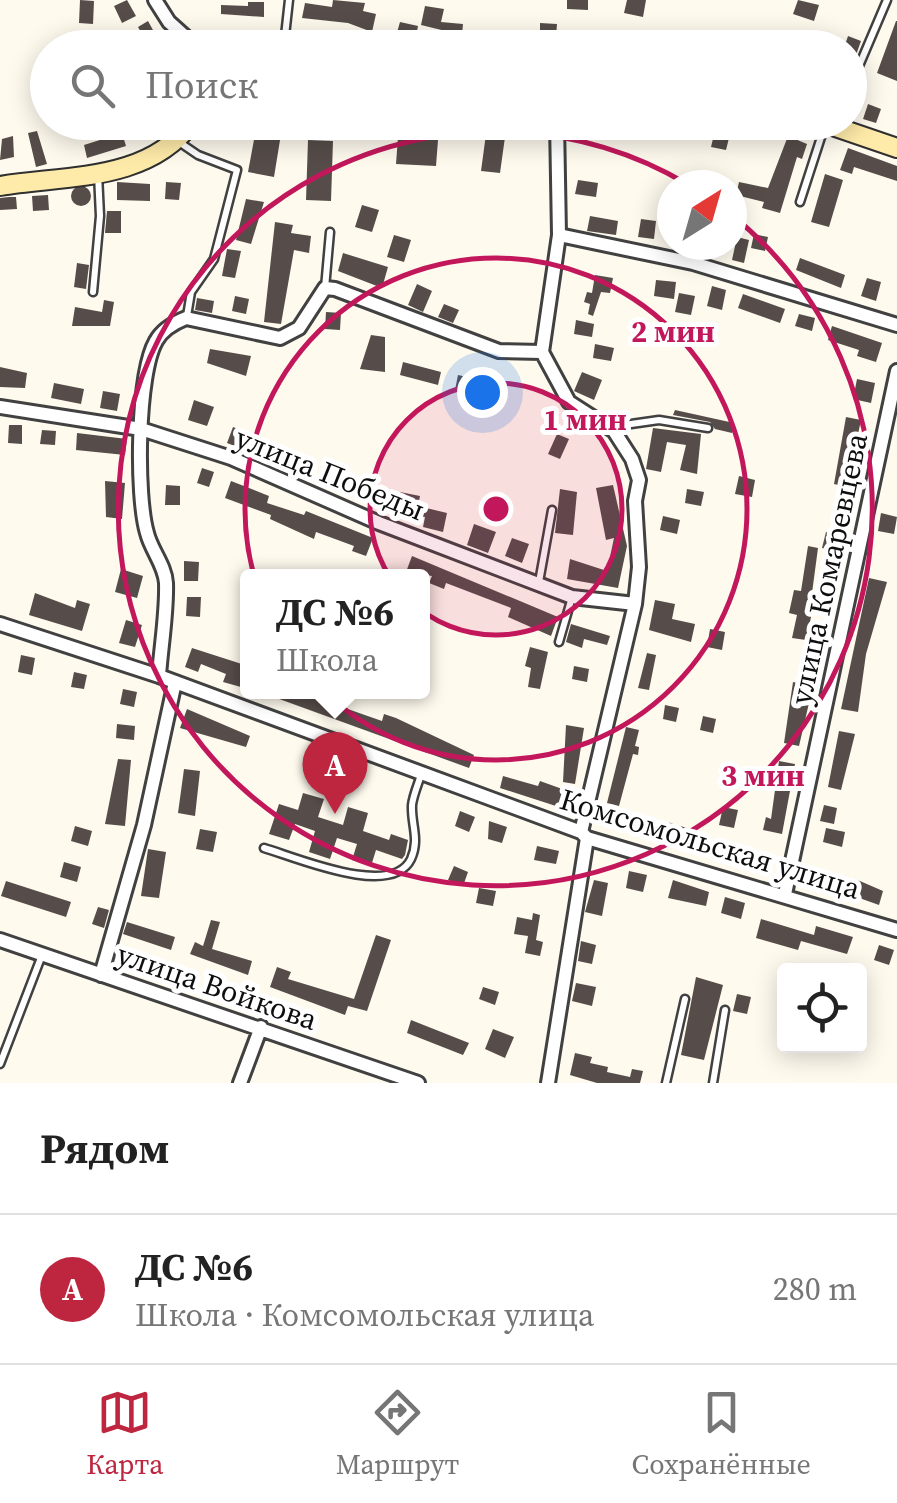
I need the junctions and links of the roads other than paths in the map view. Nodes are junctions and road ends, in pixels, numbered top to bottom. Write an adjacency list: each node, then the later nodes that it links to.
1 (155, 0): 4 (street)
2 (289, 0): 5 (lane)
3 (887, 0): 6 (lane)
4 (177, 30)
5 (287, 30)
6 (867, 47)
7 (867, 138): 11 (street)
8 (556, 140): 16 (street)
9 (822, 140): 14 (lane)
10 (179, 141): 12 (street); 19 (lane)
11 (897, 148)
12 (98, 172): 13 (street); 18 (lane)
13 (0, 186)
14 (800, 202)
15 (330, 232): 17 (lane)
16 (559, 235): 20 (street); 21 (street)
17 (325, 288): 19 (street); 21 (street)
18 (93, 292)
19 (186, 318): 26 (street)
20 (897, 325)
21 (542, 352): 24 (street)
22 (897, 371): 38 (street, улица Комаревцева)
23 (0, 406): 26 (street, улица Победы)
24 (608, 427): 25 (lane); 30 (street)
25 (708, 428)
26 (142, 429): 28 (street, улица Победы); 33 (street)
27 (552, 510): 28 (lane)
28 (540, 582): 29 (street, улица Победы)
29 (572, 597): 30 (street, улица Победы); 32 (lane)
30 (635, 604): 36 (street)
31 (0, 624): 33 (street, Комсомольская улица)
32 (559, 642)
33 (159, 676): 34 (street, Комсомольская улица)
34 (175, 682): 35 (street, Комсомольская улица); 42 (street)
35 (421, 775): 36 (street, Комсомольская улица); 37 (lane)
36 (584, 835): 38 (street, Комсомольская улица); 49 (street)
37 (264, 848)
38 (785, 894): 39 (street, Комсомольская улица)
39 (897, 930)
40 (0, 940): 41 (street, улица Войкова)
41 (42, 955): 42 (street, улица Войкова); 46 (lane)
42 (101, 975): 45 (street, улица Войкова)
43 (686, 999): 50 (lane)
44 (724, 1010): 51 (lane)
45 (261, 1027): 47 (street); 48 (street, улица Войкова)
46 (0, 1064)
47 (240, 1083)
48 (418, 1083)
49 (548, 1083)
50 (666, 1083)
51 (713, 1083)

